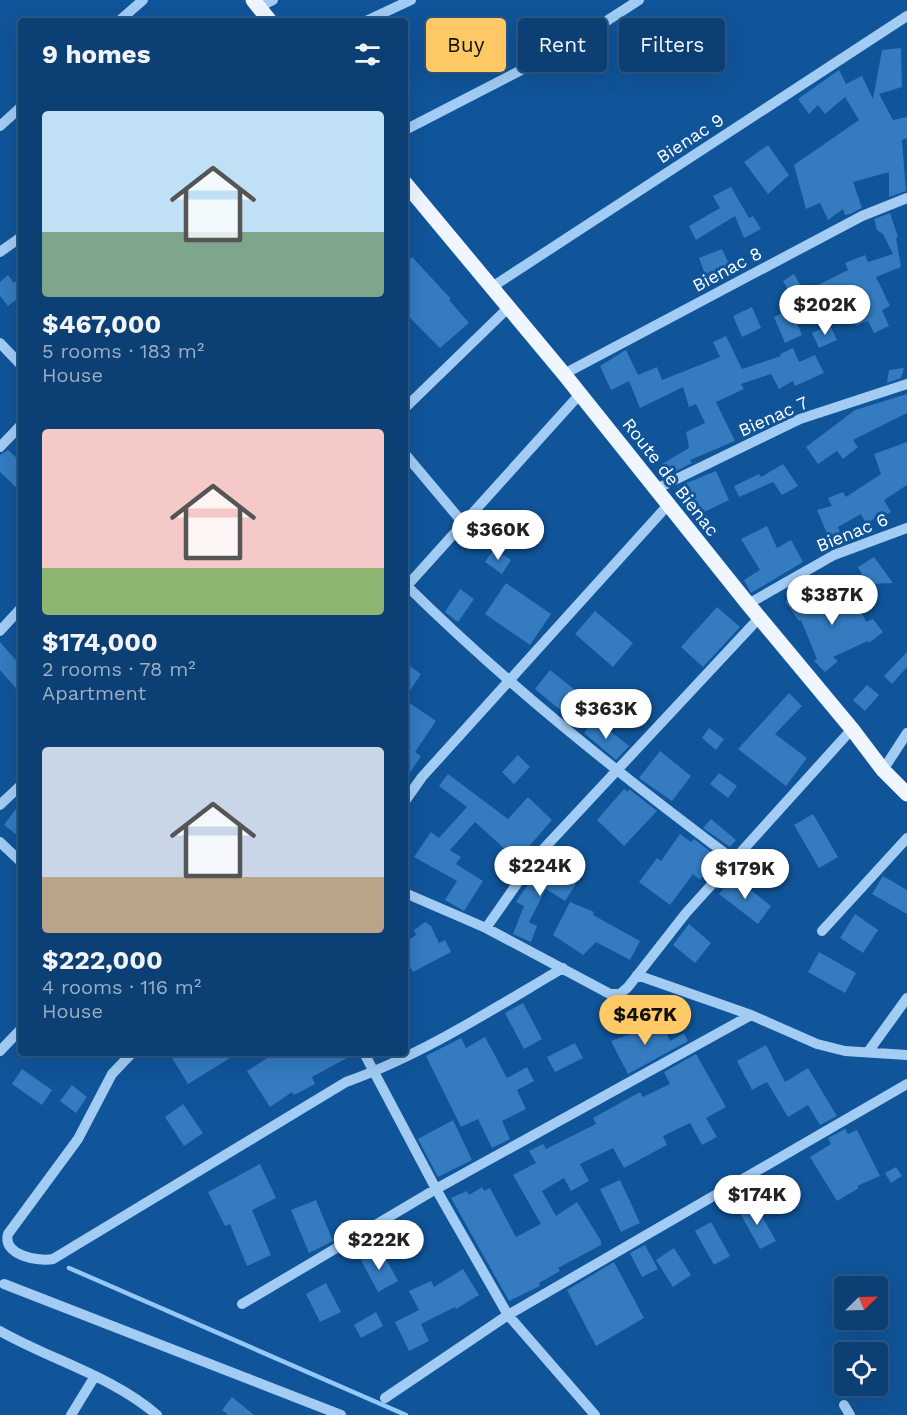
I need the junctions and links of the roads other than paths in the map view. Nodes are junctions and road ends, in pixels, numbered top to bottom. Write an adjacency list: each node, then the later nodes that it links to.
1 (143, 0): 6 (street)
2 (411, 0): 8 (street)
3 (639, 0): 11 (street)
4 (262, 2): 7 (main road)
5 (907, 16): 16 (street, Bienac 9)
6 (122, 18)
7 (269, 18)
8 (372, 18)
9 (18, 110): 10 (street)
10 (0, 126)
11 (408, 128)
12 (408, 187): 16 (main road, Route de Bienac)
13 (907, 198): 20 (street, Bienac 8)
14 (18, 239): 15 (street)
15 (0, 252)
16 (492, 287): 17 (main road, Route de Bienac)
17 (508, 307): 20 (main road, Route de Bienac); 23 (street)
18 (0, 343): 19 (street)
19 (18, 362)
20 (564, 374): 22 (main road, Route de Bienac)
21 (907, 384): 27 (street, Bienac 7)
22 (580, 394): 27 (main road, Route de Bienac); 29 (street)
23 (408, 405)
24 (18, 428): 25 (street)
25 (0, 447)
26 (408, 458): 29 (street)
27 (656, 489): 28 (main road, Route de Bienac)
28 (668, 506): 33 (main road, Route de Bienac); 37 (street)
29 (463, 523): 31 (street)
30 (907, 528): 33 (street, Bienac 6)
31 (408, 584)
32 (408, 588): 37 (street)
33 (748, 604): 35 (main road, Route de Bienac)
34 (18, 611): 36 (street)
35 (760, 617): 38 (main road, Route de Bienac); 41 (street)
36 (0, 631)
37 (509, 682): 41 (street); 44 (street)
38 (852, 729): 40 (main road, Route de Bienac); 49 (street)
39 (907, 734): 40 (street)
40 (882, 770): 43 (main road, Route de Bienac)
41 (617, 772): 49 (street); 51 (street)
42 (18, 788): 45 (street)
43 (907, 794)
44 (408, 797)
45 (1, 803)
46 (907, 838): 52 (street)
47 (0, 842): 48 (street)
48 (18, 859)
49 (734, 860): 54 (street)
50 (408, 897): 51 (street)
51 (486, 928): 53 (street)
52 (822, 931)
53 (563, 969): 54 (street); 60 (street)
54 (637, 975): 56 (street)
55 (907, 998): 59 (street)
56 (751, 1015): 59 (street); 67 (street)
57 (18, 1032): 58 (street)
58 (0, 1051)
59 (868, 1052): 61 (street)
60 (408, 1053)
61 (907, 1055)
62 (129, 1056): 65 (street)
63 (366, 1056): 65 (street)
64 (403, 1056): 65 (street)
65 (375, 1071): 67 (street)
66 (907, 1084): 70 (street)
67 (436, 1189): 69 (street); 70 (street)
68 (1, 1286): 76 (street)
69 (242, 1304)
70 (508, 1315): 73 (street); 77 (street)
71 (0, 1331): 72 (street)
72 (95, 1376): 74 (street); 75 (street)
73 (385, 1398)
74 (71, 1415)
75 (157, 1415)
76 (341, 1415)
77 (595, 1415)

